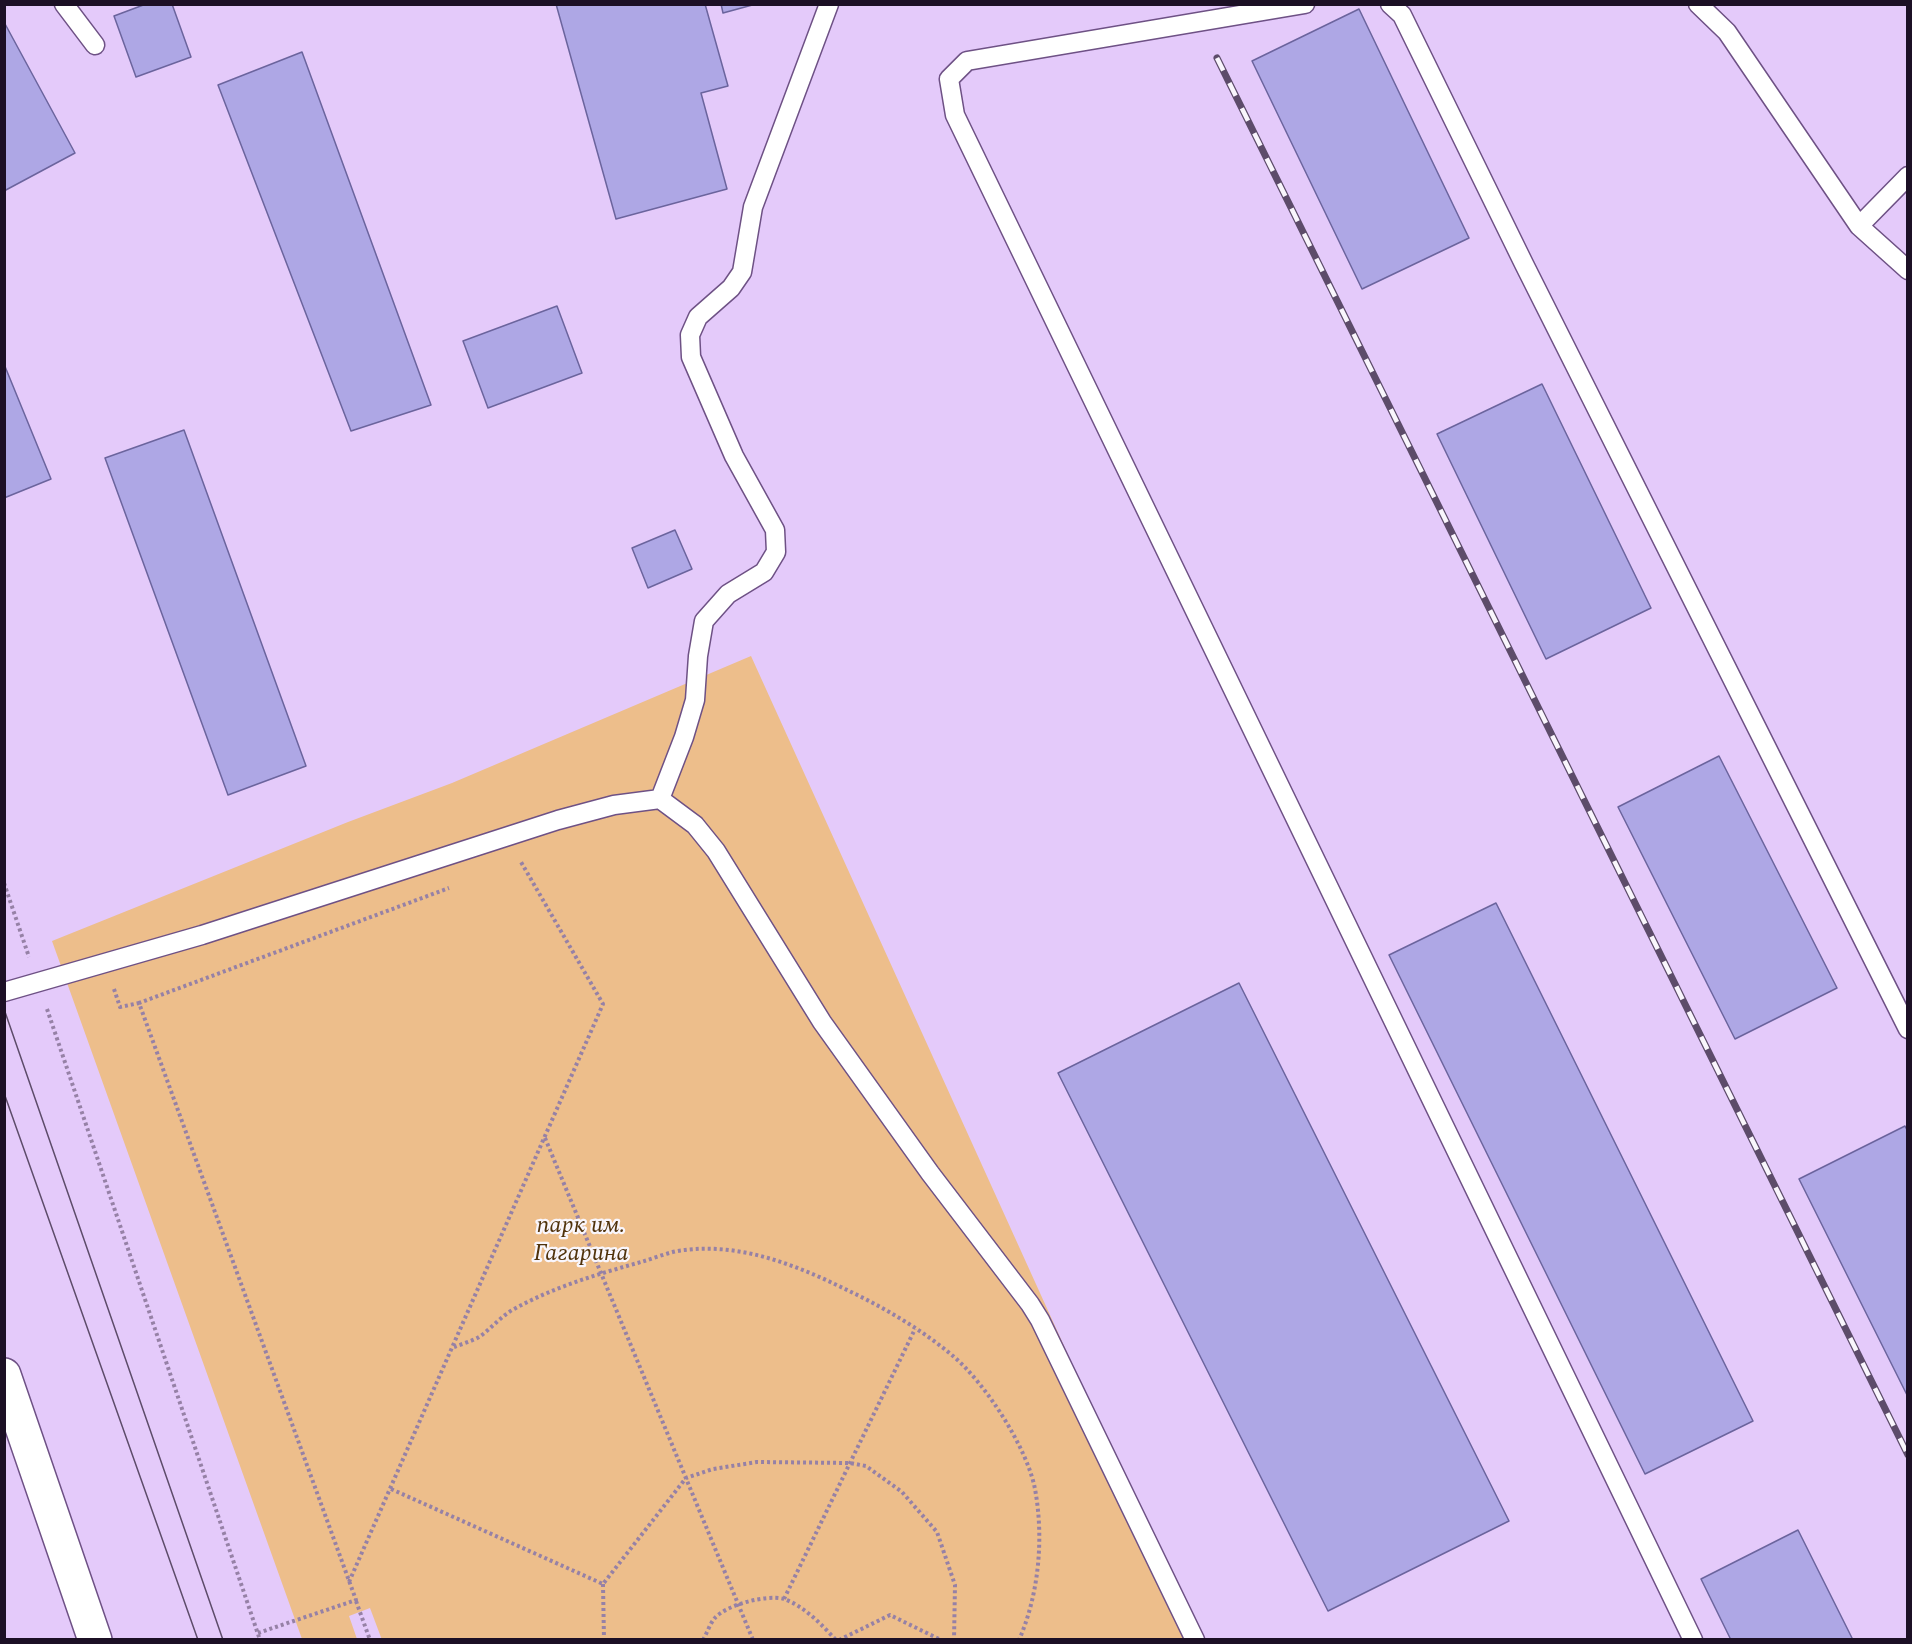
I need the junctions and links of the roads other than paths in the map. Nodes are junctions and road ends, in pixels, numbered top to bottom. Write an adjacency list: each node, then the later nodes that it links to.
1 (64, 4): 6 (lane)
2 (829, 4): 10 (lane)
3 (1305, 4): 16 (lane)
4 (1390, 4): 12 (lane)
5 (1698, 4): 8 (lane)
6 (95, 45)
7 (1908, 176): 8 (lane)
8 (1859, 226): 9 (lane)
9 (1908, 270)
10 (660, 800): 11 (lane); 15 (lane)
11 (4, 992)
12 (1908, 1029)
13 (4, 1375): 14 (main road)
14 (95, 1640)
15 (1195, 1640)
16 (1693, 1640)

